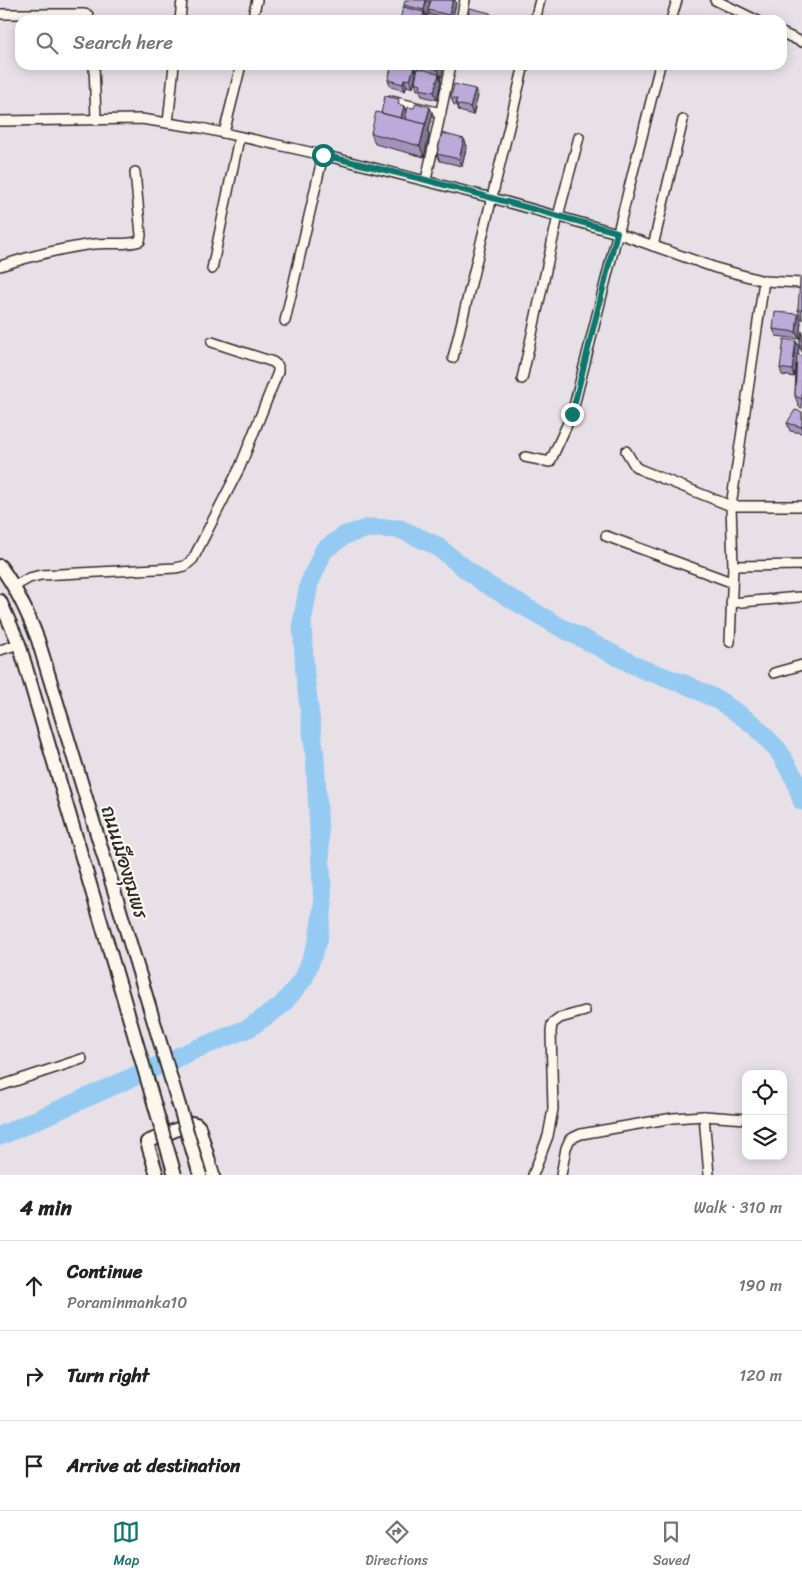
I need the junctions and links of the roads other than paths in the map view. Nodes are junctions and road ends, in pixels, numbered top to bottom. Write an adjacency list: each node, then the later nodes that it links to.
1 (182, 0): 9 (street)
2 (257, 0): 10 (street)
3 (540, 0): 12 (street)
4 (677, 0): 13 (street)
5 (715, 0): 14 (street)
6 (462, 1): 11 (street)
7 (0, 14): 8 (street)
8 (84, 15)
9 (180, 15)
10 (253, 15)
11 (461, 15)
12 (536, 15)
13 (672, 15)
14 (746, 15)
15 (787, 35): 16 (street)
16 (802, 42)
17 (94, 70): 25 (street)
18 (173, 70): 28 (street)
19 (240, 70): 29 (street)
20 (450, 70): 24 (street)
21 (523, 70): 35 (street)
22 (659, 70): 37 (street)
23 (390, 101): 24 (street)
24 (441, 113): 34 (street)
25 (96, 119): 27 (street); 28 (street)
26 (683, 120): 38 (street)
27 (0, 121)
28 (168, 123): 29 (street)
29 (224, 133): 31 (street)
30 (580, 137): 36 (street)
31 (239, 138): 32 (street); 40 (street)
32 (323, 155): 34 (street); 43 (street)
33 (135, 172): 39 (street)
34 (426, 180): 35 (street)
35 (492, 198): 36 (street); 45 (street)
36 (558, 216): 37 (street); 46 (street)
37 (617, 232): 38 (street); 48 (street)
38 (653, 246): 41 (street)
39 (0, 266)
40 (212, 269)
41 (764, 281): 42 (street); 49 (street)
42 (802, 283)
43 (285, 321)
44 (212, 342): 56 (street)
45 (453, 358)
46 (522, 379)
47 (626, 450): 49 (street)
48 (525, 457)
49 (731, 506): 50 (street); 54 (street)
50 (802, 506)
51 (606, 536): 55 (street)
52 (802, 565): 54 (street)
53 (0, 566): 56 (main road, ถนนเมืองชุมพร)
54 (733, 566): 55 (street)
55 (731, 582): 59 (street)
56 (15, 586): 72 (main road, ถนนเมืองชุมพร, bridge)
57 (799, 598): 59 (street)
58 (0, 601): 61 (main road, ถนนเมืองชุมพร)
59 (731, 602): 60 (street)
60 (730, 642)
61 (19, 644): 62 (street); 71 (main road, ถนนเมืองชุมพร, bridge)
62 (0, 650)
63 (802, 665): 64 (street)
64 (774, 673)
65 (585, 1011): 74 (street)
66 (82, 1059): 67 (street)
67 (0, 1086)
68 (704, 1116): 69 (street); 75 (street); 76 (street)
69 (742, 1118)
70 (157, 1175): 73 (main road)
71 (175, 1175)
72 (200, 1175)
73 (214, 1175)
74 (533, 1175)
75 (561, 1175)
76 (709, 1175)

